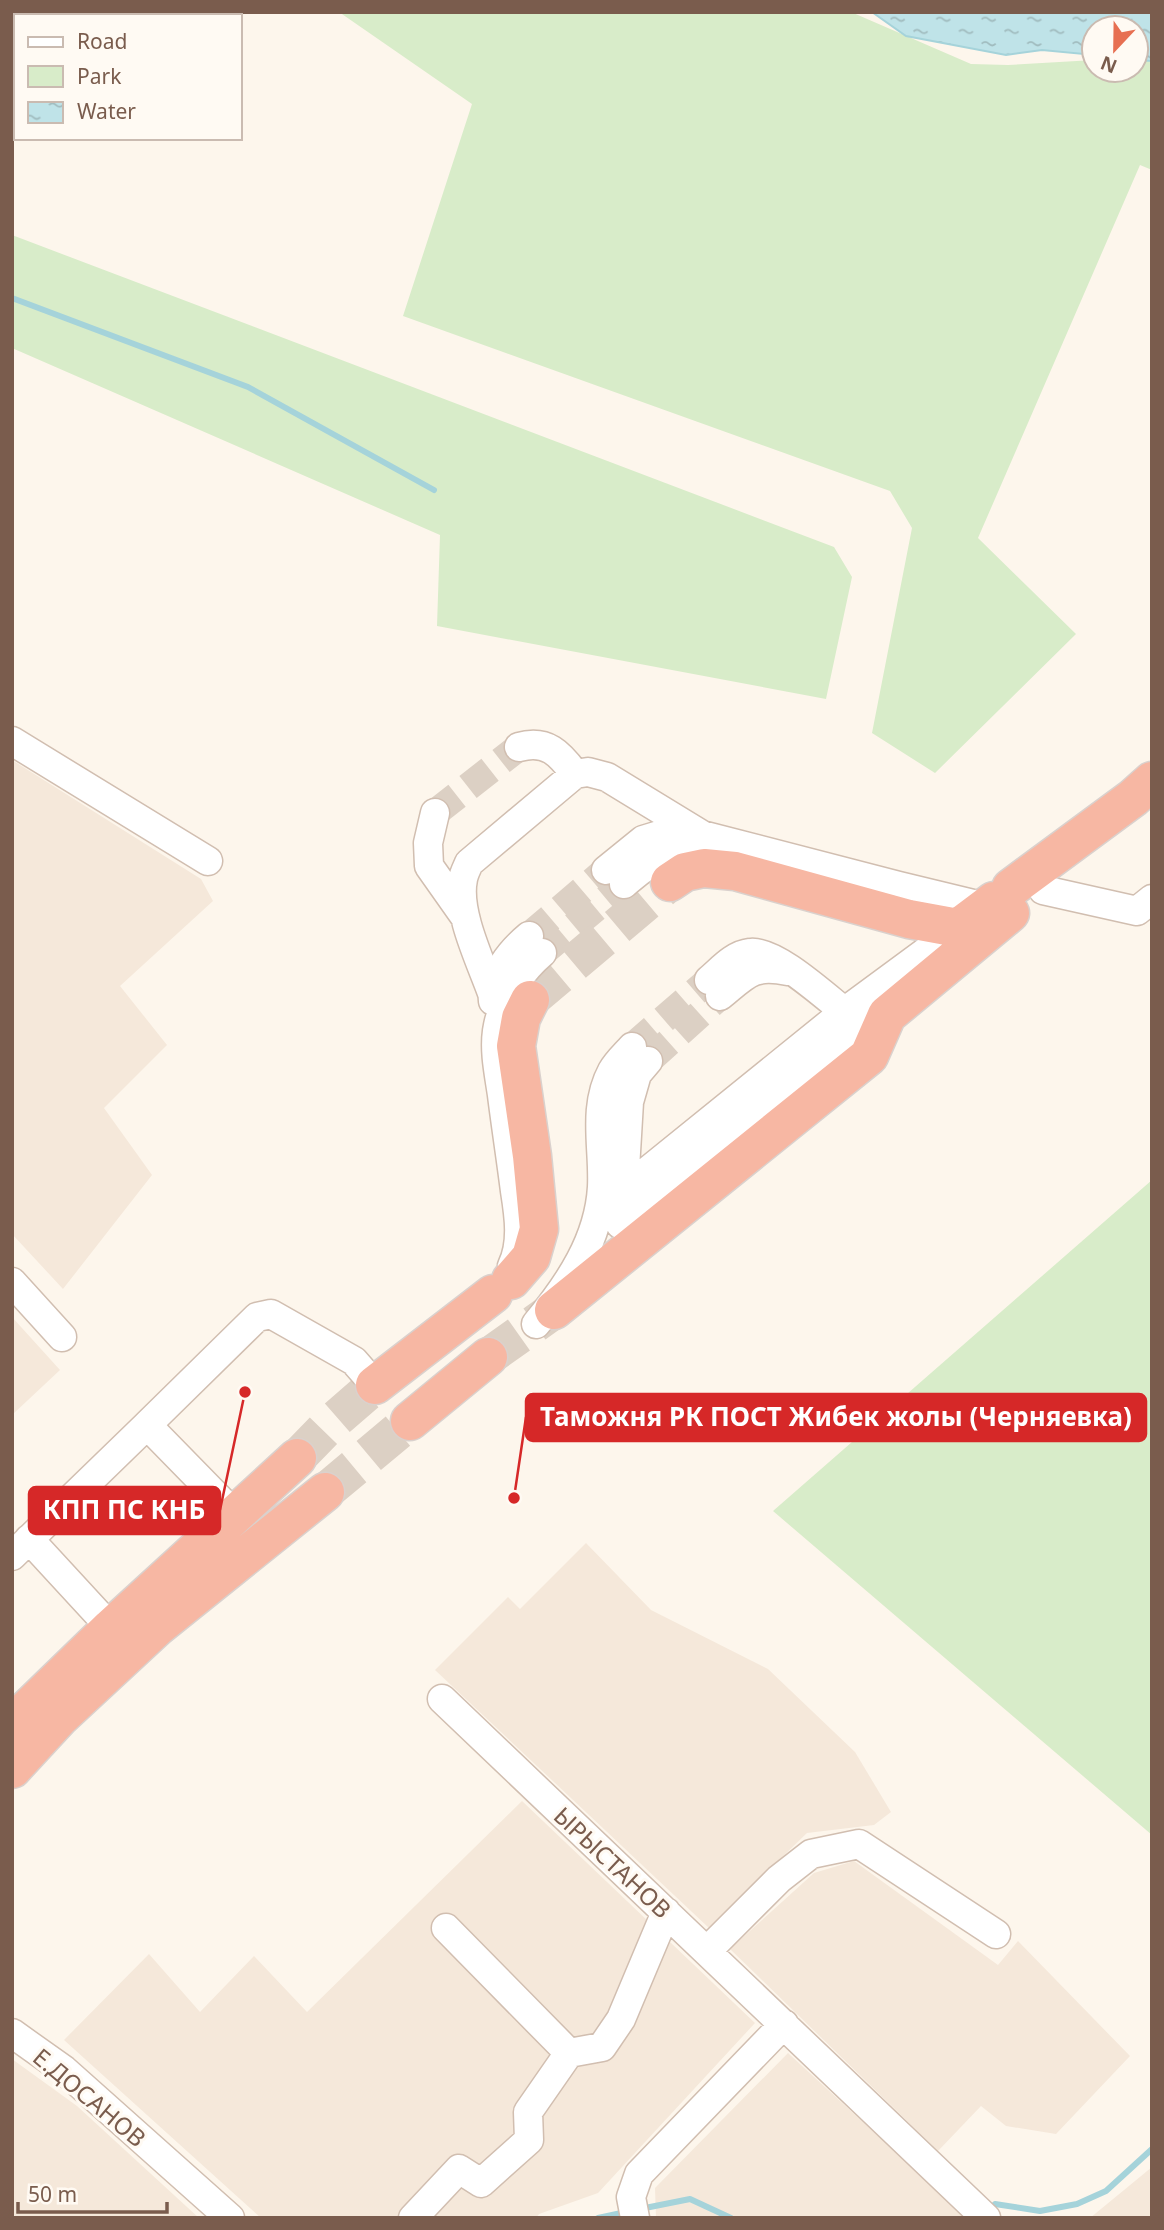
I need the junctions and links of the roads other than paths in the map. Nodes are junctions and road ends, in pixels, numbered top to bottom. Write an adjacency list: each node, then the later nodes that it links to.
1 (12, 741): 8 (street)
2 (519, 747): 3 (street)
3 (575, 774): 7 (street); 13 (street)
4 (1152, 781): 12 (highway)
5 (435, 813): 13 (street)
6 (1152, 813): 12 (highway)
7 (702, 835): 10 (street); 12 (street)
8 (208, 861)
9 (670, 882): 10 (highway)
10 (820, 894): 12 (highway)
11 (1152, 899): 12 (street)
12 (1004, 904): 17 (street); 18 (highway)
13 (465, 917): 15 (street)
14 (715, 988): 17 (street)
15 (492, 993): 19 (street); 19 (street)
16 (530, 1000): 24 (highway)
17 (844, 1012): 18 (street); 20 (street)
18 (877, 1021): 21 (street); 22 (highway)
19 (497, 1030): 24 (street)
20 (624, 1190): 21 (street); 25 (street)
21 (620, 1224): 22 (street)
22 (602, 1271): 25 (highway)
23 (12, 1283): 26 (street)
24 (501, 1287): 28 (highway)
25 (545, 1317)
26 (62, 1337)
27 (488, 1357): 29 (highway)
28 (375, 1385): 30 (street)
29 (410, 1421)
30 (147, 1425): 33 (street); 34 (street)
31 (297, 1458): 33 (highway)
32 (325, 1492): 38 (highway)
33 (236, 1516): 35 (highway)
34 (21, 1548): 35 (street)
35 (111, 1628): 37 (highway)
36 (442, 1699): 39 (street, ЫРЫСТАНОВ)
37 (12, 1724)
38 (12, 1769)
39 (666, 1912): 42 (street, ЫРЫСТАНОВ); 45 (street)
40 (446, 1928): 45 (street)
41 (996, 1934): 42 (street)
42 (707, 1951): 43 (street, ЫРЫСТАНОВ)
43 (784, 2024): 48 (street); 49 (street, ЫРЫСТАНОВ)
44 (12, 2033): 46 (street, Е.ДОСАНОВ)
45 (569, 2053): 47 (street)
46 (230, 2218)
47 (413, 2218)
48 (635, 2218)
49 (986, 2218)

